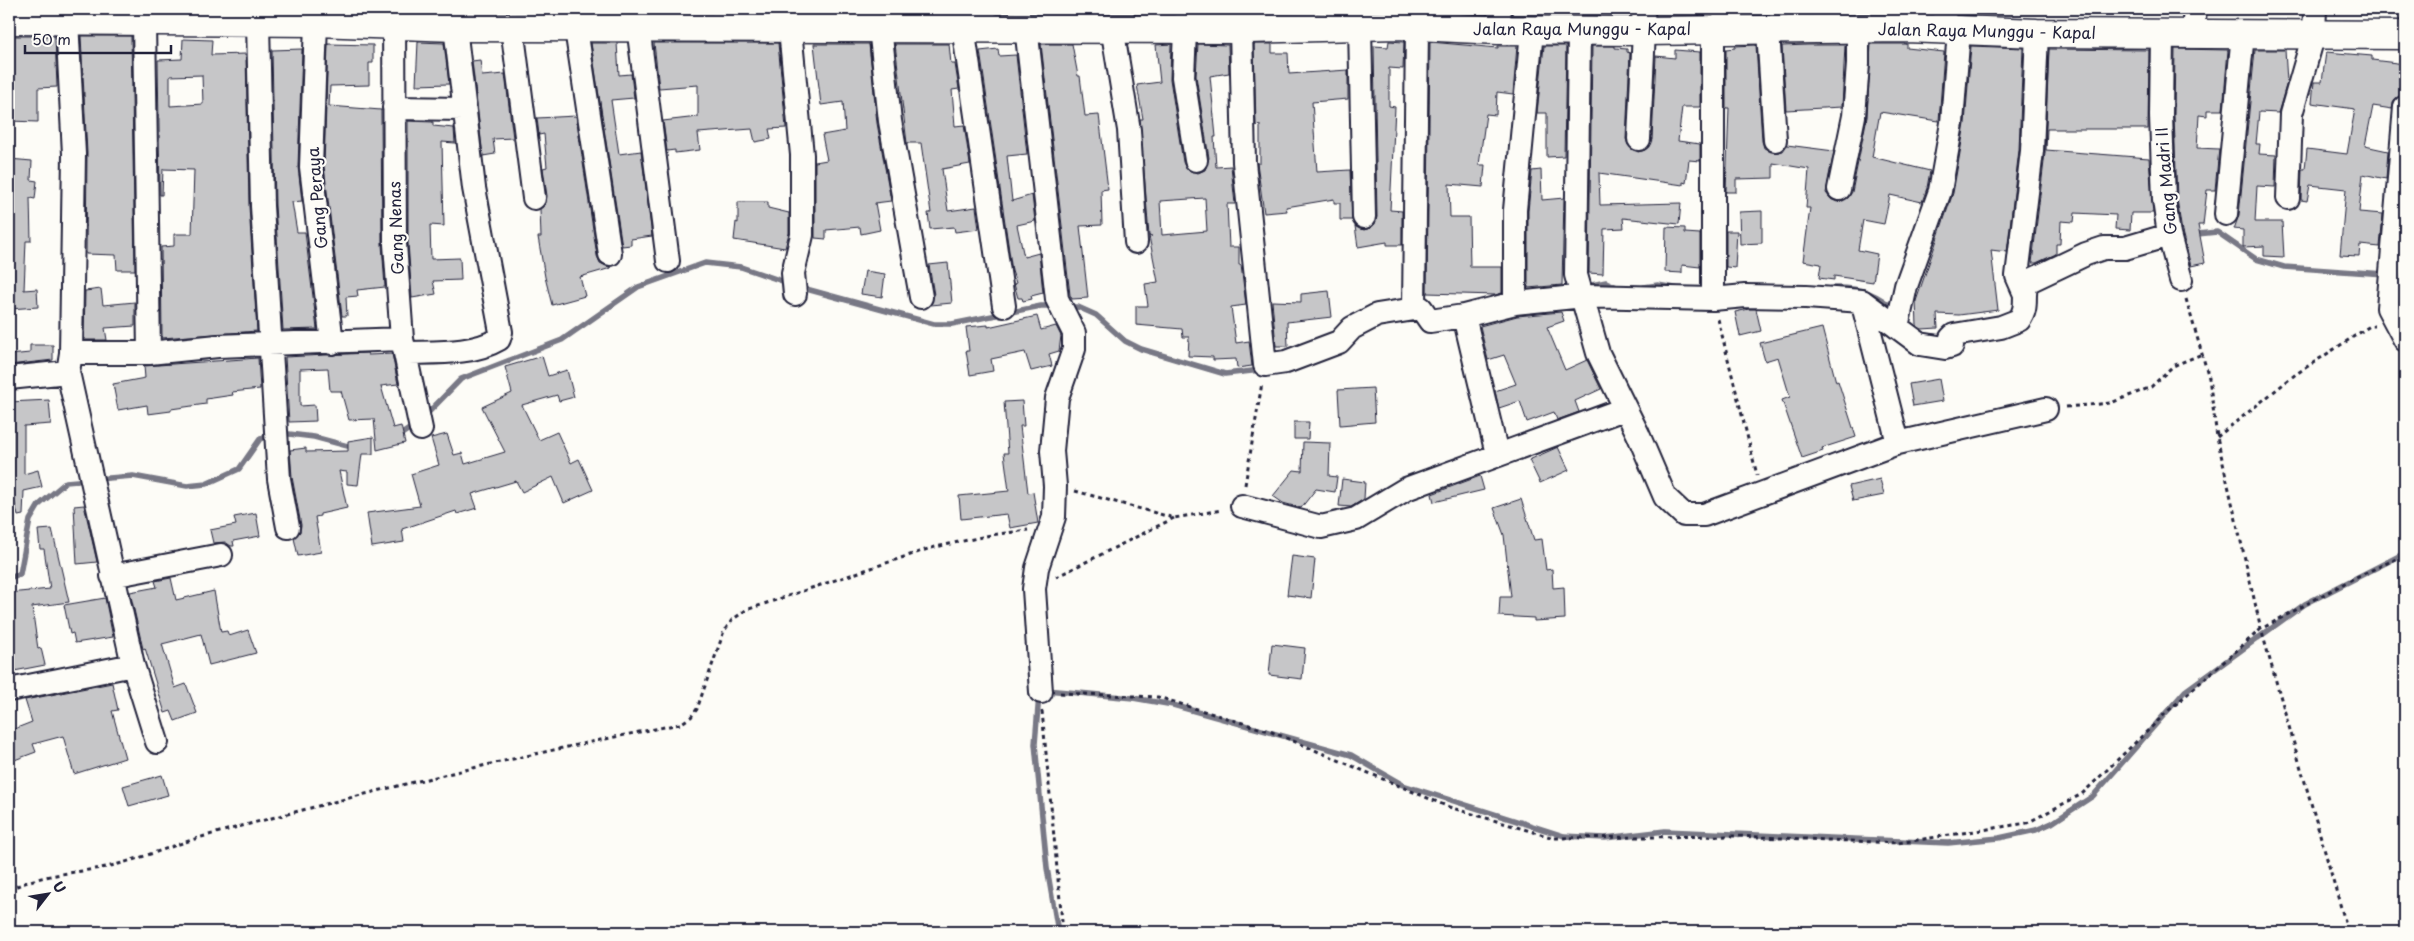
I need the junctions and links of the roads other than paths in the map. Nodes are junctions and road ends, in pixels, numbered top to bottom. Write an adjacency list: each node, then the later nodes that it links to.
1 (212, 15): 3 (street, Jalan Raya Munggu - Kapal); 11 (street, Jalan Raya Munggu - Kapal)
2 (50, 16): 10 (street, Jalan Raya Munggu - Kapal); 11 (street, Jalan Raya Munggu - Kapal); 70 (street)
3 (272, 17): 21 (street, Jalan Raya Munggu - Kapal); 67 (street)
4 (393, 17): 16 (street, Jalan Raya Munggu - Kapal); 21 (street, Jalan Raya Munggu - Kapal); 38 (street, Gang Nenas)
5 (574, 18): 17 (street, Jalan Raya Munggu - Kapal); 25 (street, Jalan Raya Munggu - Kapal); 51 (street)
6 (724, 18): 7 (street, Jalan Raya Munggu - Kapal); 17 (street, Jalan Raya Munggu - Kapal)
7 (788, 18): 26 (street, Jalan Raya Munggu - Kapal); 53 (street)
8 (1185, 18): 28 (street, Jalan Raya Munggu - Kapal); 29 (street, Jalan Raya Munggu - Kapal); 43 (street)
9 (1305, 18): 24 (street, Jalan Raya Munggu - Kapal); 29 (street, Jalan Raya Munggu - Kapal)
10 (9, 20)
11 (144, 20): 69 (street)
12 (1404, 20): 13 (street, Jalan Raya Munggu - Kapal); 24 (street, Jalan Raya Munggu - Kapal); 62 (street)
13 (1499, 20): 30 (street, Jalan Raya Munggu - Kapal)
14 (1644, 20): 22 (street, Jalan Raya Munggu - Kapal); 33 (street, Jalan Raya Munggu - Kapal); 41 (street)
15 (1798, 20): 31 (street, Jalan Raya Munggu - Kapal); 32 (street, Jalan Raya Munggu - Kapal)
16 (472, 21): 25 (street, Jalan Raya Munggu - Kapal); 40 (street)
17 (627, 21): 52 (street)
18 (977, 21): 26 (street, Jalan Raya Munggu - Kapal); 27 (street, Jalan Raya Munggu - Kapal); 61 (street)
19 (2194, 21): 34 (street, Jalan Raya Munggu - Kapal); 36 (street, Jalan Raya Munggu - Kapal)
20 (2314, 21): 34 (street, Jalan Raya Munggu - Kapal); 37 (street, Jalan Raya Munggu - Kapal); 46 (street)
21 (316, 22): 66 (street, Gang Peraya)
22 (1720, 23): 31 (street, Jalan Raya Munggu - Kapal); 58 (street)
23 (1949, 23): 32 (street, Jalan Raya Munggu - Kapal); 35 (street, Jalan Raya Munggu - Kapal); 64 (street)
24 (1360, 26): 48 (street)
25 (512, 27): 45 (street)
26 (880, 27): 57 (street)
27 (1026, 27): 28 (street, Jalan Raya Munggu - Kapal); 83 (street)
28 (1112, 27): 50 (street)
29 (1241, 29): 62 (street)
30 (1532, 30): 33 (street, Jalan Raya Munggu - Kapal); 60 (street)
31 (1768, 30): 42 (street)
32 (1858, 30): 44 (street)
33 (1579, 31): 56 (street)
34 (2243, 32): 47 (street)
35 (2036, 33): 36 (street, Jalan Raya Munggu - Kapal); 55 (street)
36 (2162, 33): 49 (street, Gang Madri II)
37 (2405, 35)
38 (394, 108): 40 (street); 68 (street, Gang Nenas)
39 (2405, 108): 65 (street)
40 (464, 109): 68 (street)
41 (1639, 139)
42 (1775, 140)
43 (1196, 160)
44 (1839, 189)
45 (534, 198)
46 (2288, 198)
47 (2226, 214)
48 (1364, 217)
49 (2169, 235): 54 (street, Gang Madri II); 55 (street)
50 (1136, 242)
51 (610, 254)
52 (668, 261)
53 (796, 273)
54 (2181, 280)
55 (2024, 292): 64 (street)
56 (1584, 296): 58 (street); 60 (street); 72 (street)
57 (921, 297)
58 (1713, 299): 59 (street)
59 (1862, 301): 64 (street); 75 (street)
60 (1515, 303): 63 (street)
61 (1004, 306)
62 (1414, 308): 63 (street)
63 (1464, 316): 76 (street)
64 (1896, 327)
65 (2402, 333)
66 (332, 343): 67 (street); 68 (street)
67 (272, 344): 69 (street); 78 (street)
68 (404, 346): 74 (street, Gang Nenas)
69 (149, 353): 70 (street)
70 (70, 362): 71 (street); 80 (street)
71 (9, 378)
72 (1624, 409): 75 (street); 76 (street)
73 (2046, 409): 75 (street)
74 (421, 429)
75 (1898, 443)
76 (1497, 454): 77 (street)
77 (1242, 506)
78 (288, 527)
79 (221, 555): 80 (street)
80 (112, 576): 81 (street)
81 (133, 665): 82 (street); 84 (street)
82 (9, 690)
83 (1041, 692)
84 (157, 742)

